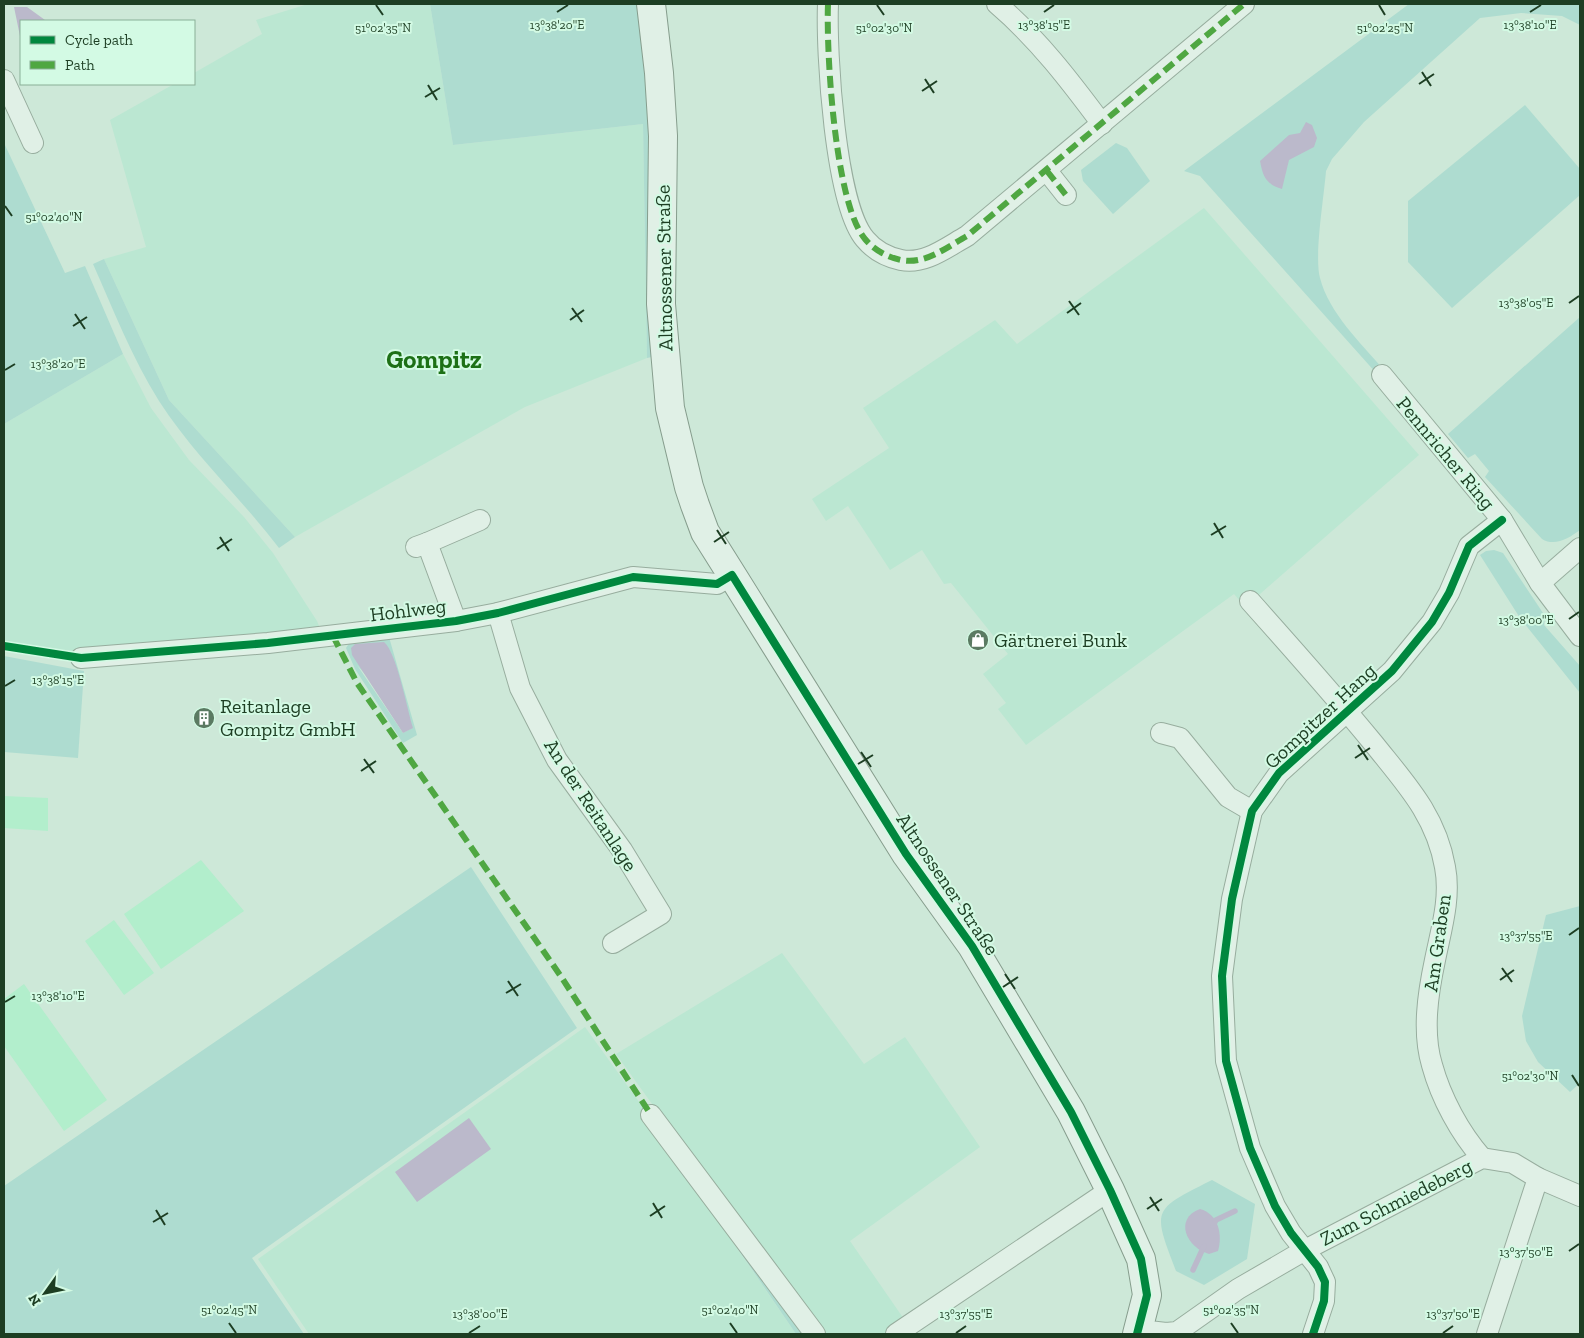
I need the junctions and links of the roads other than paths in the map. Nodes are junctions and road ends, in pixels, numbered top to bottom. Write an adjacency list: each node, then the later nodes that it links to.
1 (651, 4): 14 (street, Altnossener Straße)
2 (828, 4): 8 (street)
3 (997, 4): 6 (street)
4 (1244, 4): 6 (street)
5 (4, 80): 7 (street)
6 (1102, 124): 8 (street)
7 (33, 143)
8 (1046, 171): 9 (street)
9 (1066, 195)
10 (1382, 376): 12 (street, Pennricher Ring)
11 (480, 520): 18 (street, Hohlweg)
12 (1502, 520): 15 (street, Pennricher Ring); 21 (street, Gompitzer Hang)
13 (1580, 548): 15 (street)
14 (732, 574): 17 (street, Hohlweg); 28 (street, Altnossener Straße)
15 (1540, 582): 19 (street, Pennricher Ring)
16 (1250, 600): 21 (street, Am Graben)
17 (498, 613): 18 (street, Hohlweg); 24 (street, An der Reitanlage)
18 (456, 621): 20 (street, Hohlweg)
19 (1580, 636)
20 (80, 658)
21 (1348, 711): 23 (street, Gompitzer Hang); 26 (street, Am Graben)
22 (1161, 734): 23 (street)
23 (1252, 811): 30 (street, Gompitzer Hang)
24 (613, 943)
25 (651, 1115): 32 (street)
26 (1482, 1158): 27 (street, Zum Schmiedeberg); 30 (street, Zum Schmiedeberg)
27 (1538, 1178): 29 (street, Zum Schmiedeberg); 35 (street)
28 (1110, 1190): 31 (street, Altnossener Straße); 33 (street)
29 (1580, 1196)
30 (1304, 1250): 31 (street, Zum Schmiedeberg); 34 (street, Gompitzer Hang)
31 (1138, 1332)
32 (815, 1334)
33 (896, 1334)
34 (1313, 1334)
35 (1487, 1334)

